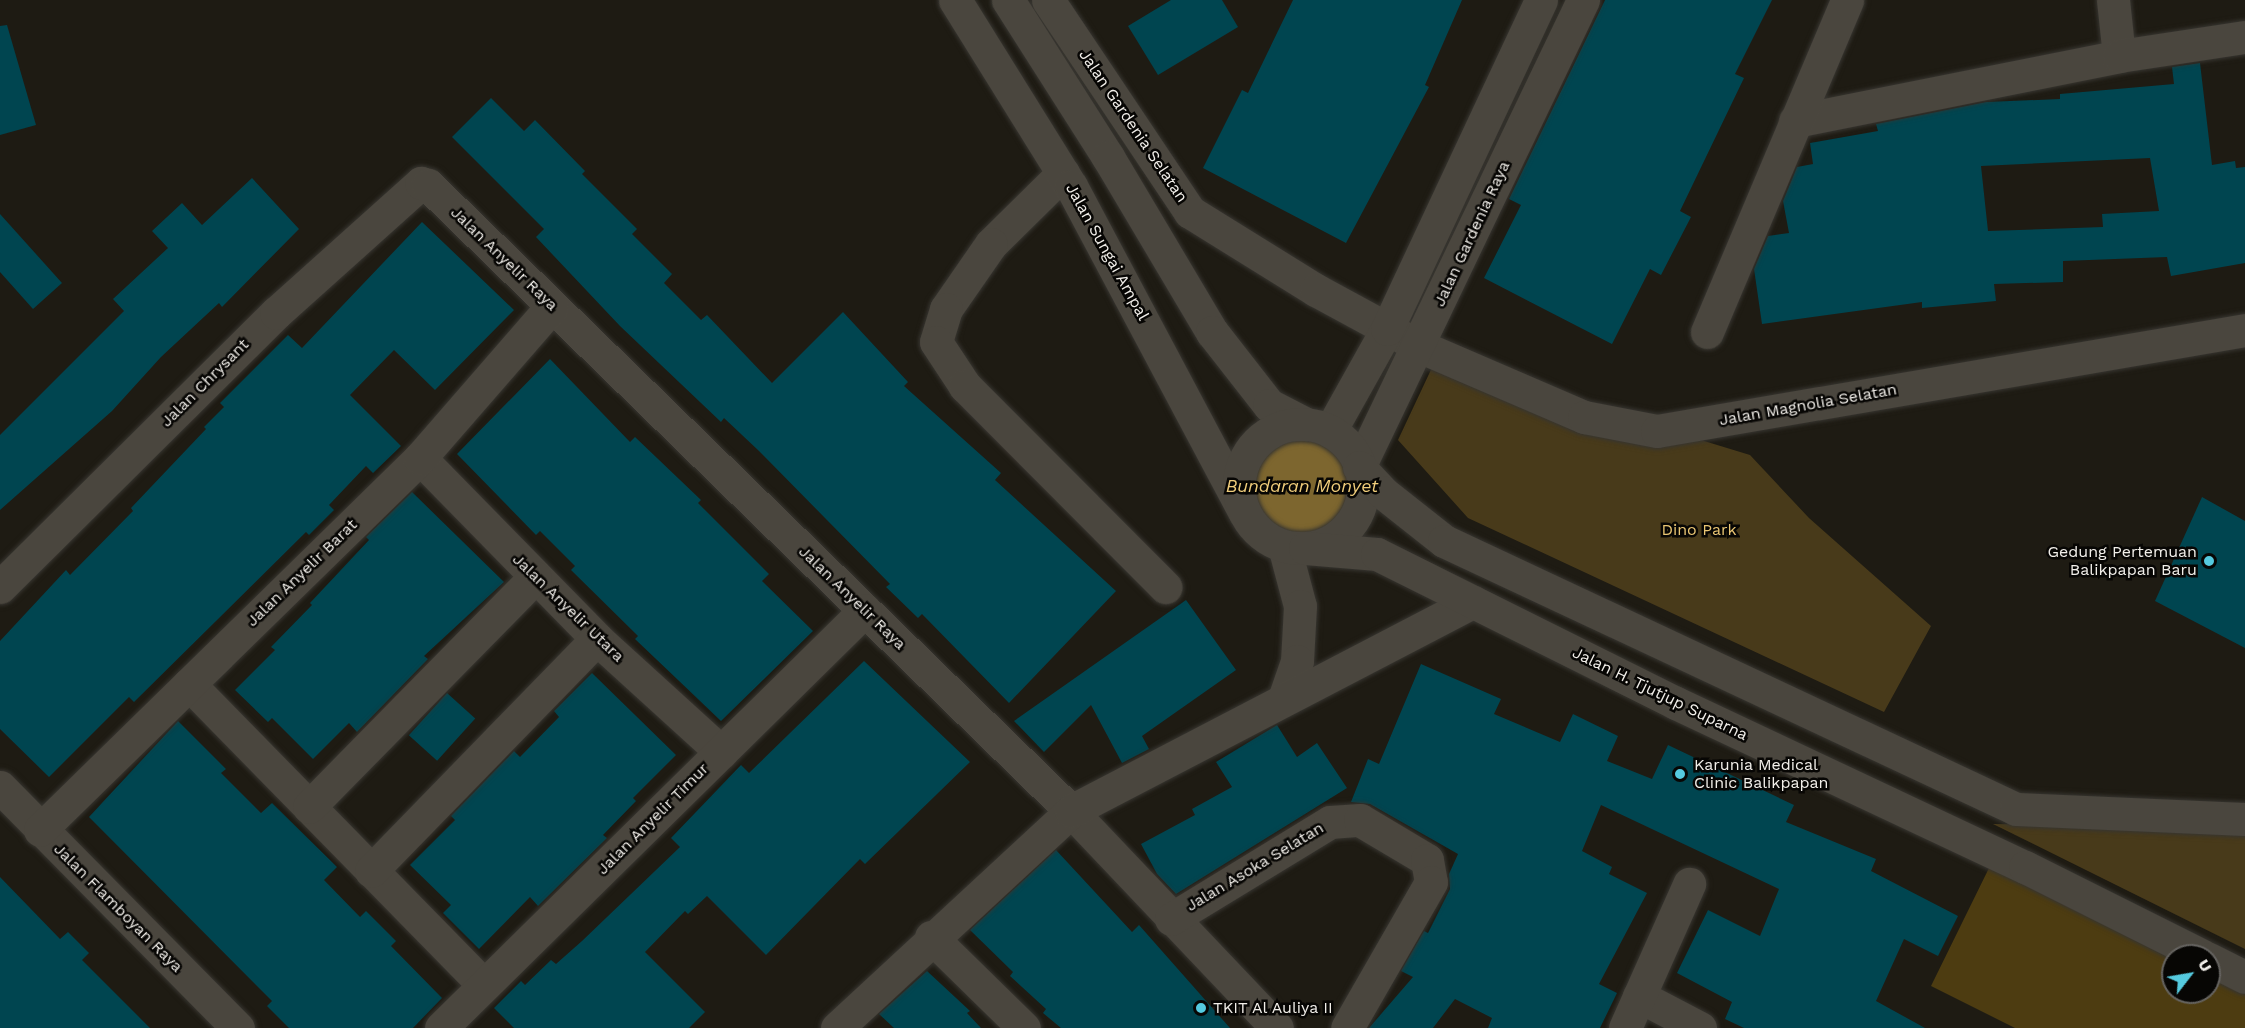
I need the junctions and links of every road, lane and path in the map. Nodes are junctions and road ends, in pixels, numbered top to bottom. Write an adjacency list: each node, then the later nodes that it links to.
1 (955, 0): 11 (street, Jalan Sungai Ampal)
2 (1008, 0): 18 (street)
3 (1048, 0): 14 (street, Jalan Gardenia Selatan)
4 (1541, 0): 14 (street)
5 (1583, 0): 17 (street, Jalan Gardenia Raya)
6 (1847, 0): 10 (street)
7 (2113, 0): 9 (street)
8 (2245, 37): 9 (street)
9 (2119, 56): 10 (street)
10 (1795, 121): 16 (street)
11 (1063, 173): 21 (street, Jalan Sungai Ampal); 25 (street)
12 (415, 184): 13 (street, Jalan Anyelir Raya); 24 (street, Jalan Chrysant)
13 (552, 306): 19 (street, Jalan Anyelir Barat); 27 (street, Jalan Anyelir Raya)
14 (1387, 329): 17 (street, Jalan Magnolia Selatan); 18 (street)
15 (2245, 330): 17 (street, Jalan Magnolia Selatan)
16 (1707, 332)
17 (1419, 346): 20 (street, Jalan Gardenia Raya)
18 (1318, 428): 20 (street); 21 (street)
19 (420, 458): 23 (street, Jalan Anyelir Utara); 29 (street, Jalan Anyelir Barat)
20 (1359, 467): 22 (street); 35 (street)
21 (1244, 512): 22 (street)
22 (1294, 547): 26 (street, Jalan H. Tjutjup Suparna); 30 (street)
23 (535, 578): 28 (street, Jalan Anyelir Utara); 33 (street)
24 (0, 587)
25 (1165, 587)
26 (1473, 602): 30 (street); 41 (street, Jalan H. Tjutjup Suparna)
27 (865, 610): 31 (street, Jalan Anyelir Timur); 34 (street, Jalan Anyelir Raya)
28 (597, 639): 31 (street, Jalan Anyelir Utara); 37 (street)
29 (189, 684): 33 (street); 36 (street, Jalan Anyelir Barat)
30 (1284, 698): 34 (street)
31 (721, 752): 44 (street, Jalan Anyelir Timur)
32 (0, 787): 36 (street, Jalan Flamboyan Raya)
33 (309, 807): 37 (street)
34 (1071, 811): 39 (street, Jalan Anyelir Raya); 40 (street)
35 (2245, 819)
36 (40, 830): 46 (street, Jalan Flamboyan Raya)
37 (371, 871): 44 (street)
38 (1689, 884): 45 (street)
39 (1171, 919): 50 (street, Jalan Anyelir Raya); 51 (street, Jalan Asoka Selatan)
40 (931, 937): 48 (street); 49 (street)
41 (2178, 944)
42 (2221, 965): 43 (street)
43 (2245, 977)
44 (484, 985): 47 (street, Jalan Anyelir Timur)
45 (1639, 996): 52 (street); 53 (street)
46 (238, 1028)
47 (441, 1028)
48 (837, 1028)
49 (1024, 1028)
50 (1277, 1028)
51 (1347, 1028)
52 (1625, 1028)
53 (1700, 1028)

